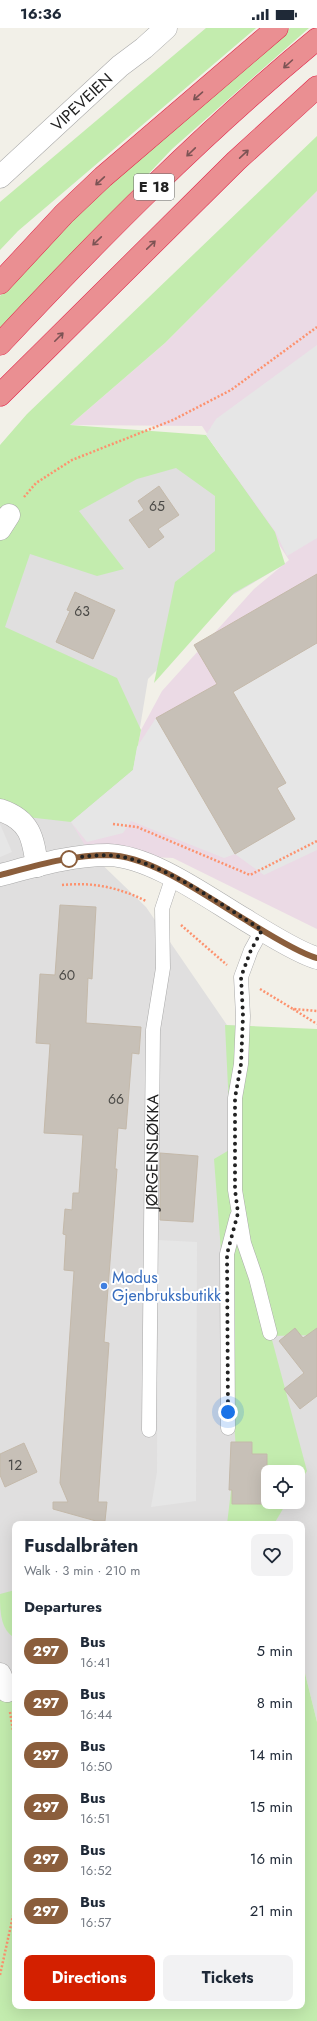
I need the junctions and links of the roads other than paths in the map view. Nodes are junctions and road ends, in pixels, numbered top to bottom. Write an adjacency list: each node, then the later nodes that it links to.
1 (166, 28): 5 (street, VIPEVEIEN)
2 (277, 28): 6 (highway, E 18, one-way to 6)
3 (317, 39): 9 (highway, E 18, one-way to 9)
4 (317, 87): 10 (highway, E 18, one-way to 4)
5 (0, 177)
6 (64, 214): 7 (lane); 8 (highway, E 18)
7 (0, 271)
8 (0, 283)
9 (0, 344)
10 (31, 364): 11 (highway, E 18); 12 (highway, E 18)
11 (0, 395)
12 (0, 412)
13 (0, 810): 14 (street)
14 (37, 866): 15 (street); 16 (street)
15 (0, 875)
16 (172, 876): 17 (street); 22 (lane, JØRGENSLØKKA)
17 (262, 930): 18 (street); 19 (lane)
18 (317, 958)
19 (238, 1213): 20 (lane); 21 (lane)
20 (270, 1333)
21 (228, 1428)
22 (149, 1430)

